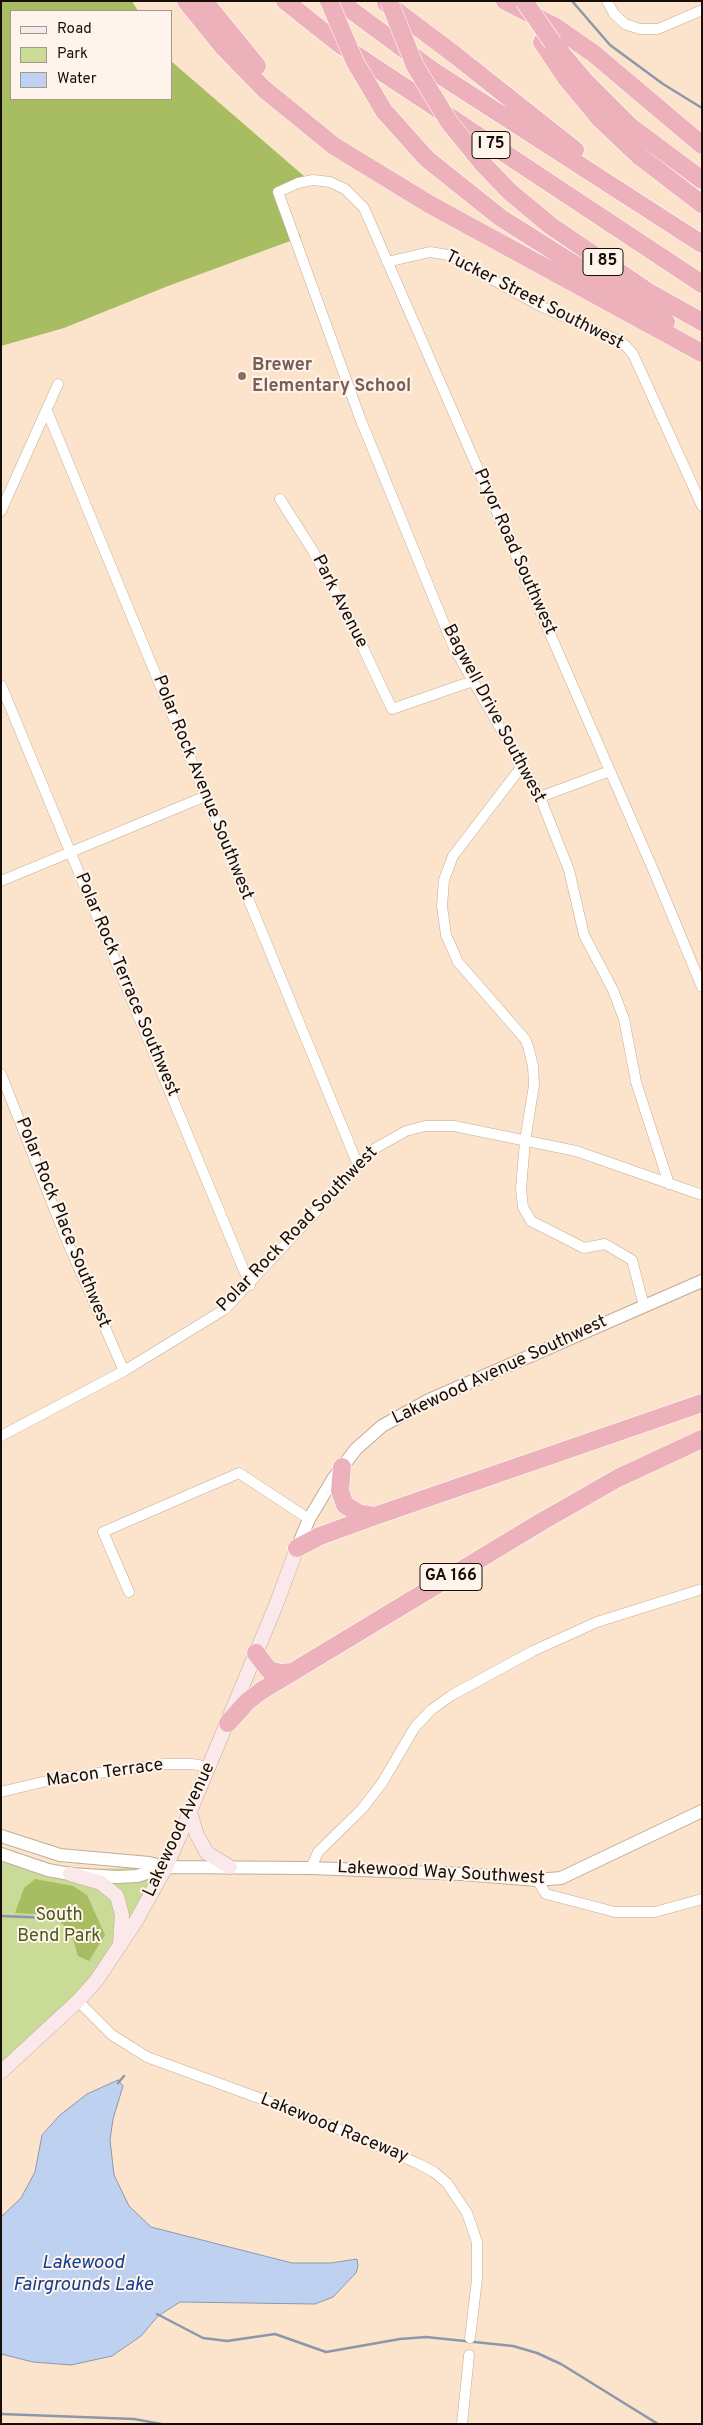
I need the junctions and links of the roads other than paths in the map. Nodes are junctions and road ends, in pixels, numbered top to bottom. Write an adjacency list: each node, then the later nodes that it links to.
1 (186, 1): 15 (highway)
2 (204, 1): 15 (highway)
3 (285, 1): 21 (highway, I 75)
4 (329, 1): 23 (highway, bridge)
5 (339, 1): 18 (highway, I 75)
6 (384, 1): 18 (highway)
7 (389, 1): 22 (highway, I 85, bridge)
8 (505, 1): 13 (highway)
9 (523, 1): 12 (highway, bridge)
10 (607, 1): 11 (street)
11 (702, 10)
12 (547, 42): 14 (highway); 17 (highway)
13 (702, 145)
14 (702, 180)
15 (393, 183): 24 (highway)
16 (278, 192): 20 (street, Pryor Road Southwest); 30 (street, Bagwell Drive Southwest)
17 (702, 204)
18 (645, 206): 19 (highway, I 75)
19 (702, 244)
20 (387, 262): 28 (street, Tucker Street Southwest); 33 (street, Pryor Road Southwest)
21 (702, 284)
22 (702, 322)
23 (702, 346)
24 (702, 353)
25 (58, 384): 26 (street)
26 (47, 411): 29 (street); 34 (street, Polar Rock Avenue Southwest)
27 (280, 499): 30 (street, Park Avenue)
28 (702, 506)
29 (1, 511)
30 (472, 680): 32 (street, Bagwell Drive Southwest)
31 (1, 686): 36 (street, Polar Rock Terrace Southwest)
32 (522, 766): 35 (street, Bagwell Drive Southwest); 40 (street)
33 (610, 771): 35 (street); 38 (street, Pryor Road Southwest)
34 (206, 796): 36 (street); 41 (street, Polar Rock Avenue Southwest)
35 (540, 797): 42 (street, Bagwell Drive Southwest)
36 (70, 852): 37 (street); 45 (street, Polar Rock Terrace Southwest)
37 (1, 881)
38 (702, 987)
39 (1, 1074): 47 (street, Polar Rock Place Southwest)
40 (525, 1141): 41 (street, Polar Rock Road Southwest); 42 (street, Polar Rock Road Southwest); 46 (street)
41 (358, 1165): 45 (street, Polar Rock Road Southwest)
42 (670, 1184): 43 (street, Polar Rock Road Southwest)
43 (702, 1195)
44 (702, 1281): 46 (street, Lakewood Avenue Southwest)
45 (250, 1285): 47 (street, Polar Rock Road Southwest)
46 (644, 1306): 51 (street, Lakewood Avenue Southwest)
47 (124, 1371): 49 (street, Polar Rock Road Southwest)
48 (702, 1403): 52 (highway)
49 (1, 1436)
50 (702, 1439): 58 (highway, GA 166)
51 (342, 1467): 52 (highway); 53 (street, Lakewood Avenue Southwest)
52 (375, 1516): 54 (highway)
53 (309, 1519): 54 (street, Lakewood Avenue Southwest); 56 (street)
54 (297, 1548): 57 (main road, Lakewood Avenue)
55 (702, 1589): 68 (street)
56 (129, 1592)
57 (256, 1654): 58 (highway); 59 (main road, Lakewood Avenue)
58 (292, 1672): 59 (highway, GA 166)
59 (228, 1723): 60 (main road, Lakewood Avenue)
60 (209, 1767): 61 (street, Macon Terrace); 63 (main road, Lakewood Avenue)
61 (1, 1792)
62 (702, 1811): 70 (street, Lakewood Way Southwest)
63 (190, 1812): 66 (main road, Lakewood Avenue); 67 (main road)
64 (1, 1836): 66 (street)
65 (1, 1854): 69 (street)
66 (166, 1867): 67 (street, Lakewood Way Southwest); 69 (street); 72 (main road, Lakewood Avenue)
67 (230, 1868): 68 (street, Lakewood Way Southwest)
68 (311, 1868): 70 (street, Lakewood Way Southwest)
69 (70, 1874): 72 (main road)
70 (537, 1880): 71 (street)
71 (702, 1899)
72 (119, 1949): 73 (main road, Lakewood Avenue)
73 (78, 2001): 74 (main road, Lakewood Avenue); 75 (street, Lakewood Raceway)
74 (1, 2072)
75 (470, 2338)
76 (469, 2355): 77 (street)
77 (462, 2424)

